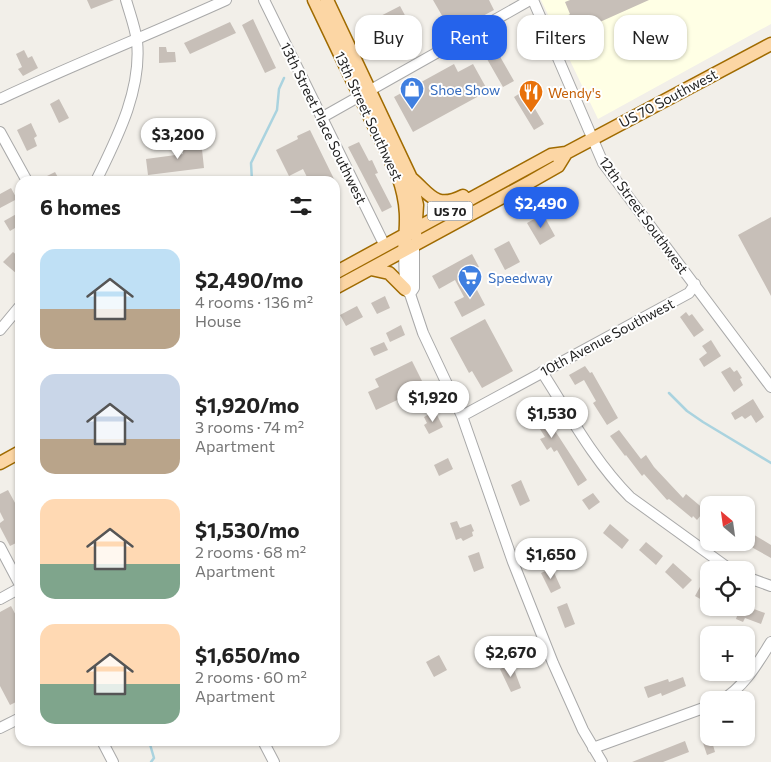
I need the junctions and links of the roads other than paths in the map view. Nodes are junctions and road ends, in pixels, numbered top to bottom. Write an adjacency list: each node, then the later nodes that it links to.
1 (126, 0): 7 (street)
2 (226, 0): 7 (street)
3 (264, 0): 11 (street, 13th Street Place Southwest)
4 (314, 0): 9 (main road, 13th Street Southwest)
5 (327, 0): 9 (main road, 13th Street Southwest)
6 (531, 0): 9 (street); 13 (street, 12th Street Southwest)
7 (137, 41): 10 (street); 17 (street)
8 (771, 44): 13 (main road, US 70 Southwest / US 70)
9 (365, 93): 11 (street); 18 (main road, 13th Street Southwest); 19 (main road, 13th Street Southwest)
10 (0, 99)
11 (322, 118): 20 (street, 13th Street Place Southwest)
12 (0, 134): 16 (street)
13 (593, 138): 14 (main road, US 70 Southwest / US 70); 24 (street, 12th Street Southwest)
14 (566, 153): 15 (main road, US 70 Southwest / US 70); 21 (main road, US 70 Southwest / US 70)
15 (520, 172): 18 (main road); 19 (main road, US 70 Southwest / US 70)
16 (24, 176)
17 (98, 176)
18 (410, 176): 19 (main road, 13th Street Southwest)
19 (410, 232): 20 (main road, US 70 Southwest / US 70); 21 (main road, 13th Street Southwest)
20 (385, 246): 23 (main road, US 70 Southwest / US 70)
21 (409, 248): 22 (main road, US 70 Southwest / US 70); 26 (street, 13th Street Southwest)
22 (371, 269): 25 (main road, US 70 Southwest / US 70); 26 (main road)
23 (340, 270)
24 (696, 284): 29 (street, 10th Avenue Southwest); 30 (street, 12th Street Southwest)
25 (340, 285)
26 (407, 291): 31 (street, 13th Street Southwest)
27 (15, 312): 28 (street)
28 (0, 330)
29 (542, 372): 31 (street, 10th Avenue Southwest); 35 (street)
30 (771, 387)
31 (462, 416): 48 (street, 13th Street Southwest)
32 (15, 455): 33 (main road)
33 (0, 463)
34 (0, 547): 36 (street)
35 (719, 561)
36 (15, 576)
37 (755, 580): 38 (street)
38 (771, 586)
39 (15, 589): 40 (street)
40 (0, 598)
41 (771, 642): 42 (street)
42 (734, 691)
43 (700, 709): 48 (street)
44 (15, 720): 45 (street)
45 (0, 728)
46 (105, 746): 49 (street)
47 (266, 746): 50 (street)
48 (593, 748): 51 (street, 13th Street Southwest)
49 (113, 762)
50 (274, 762)
51 (602, 762)

